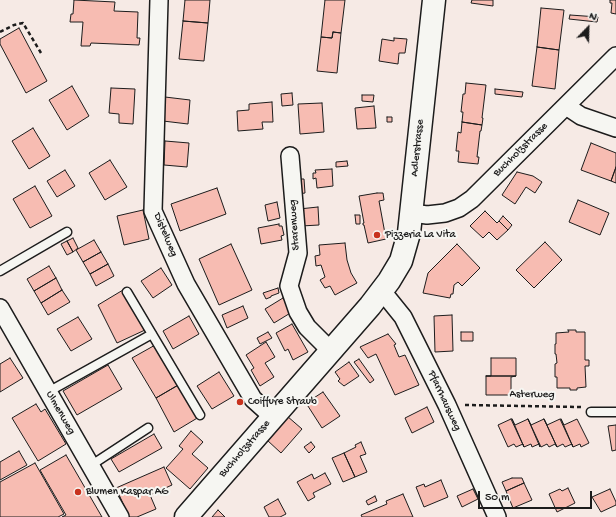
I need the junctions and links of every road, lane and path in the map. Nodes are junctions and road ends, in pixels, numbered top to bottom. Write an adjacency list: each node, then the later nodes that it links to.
1 (159, 0): 22 (street, Distelweg)
2 (434, 0): 9 (street, Adlerstrasse)
3 (0, 32): 4 (path)
4 (41, 53)
5 (616, 56): 6 (street, Buchholzstrasse)
6 (566, 106): 7 (street); 9 (street, Buchholzstrasse)
7 (616, 128)
8 (290, 156): 16 (street, Starenweg)
9 (412, 213): 12 (street, Adlerstrasse)
10 (67, 232): 11 (lane)
11 (0, 271)
12 (382, 291): 16 (street, Buchholzstrasse); 18 (street, Pfarrhausweg)
13 (127, 292): 15 (lane)
14 (0, 308): 17 (street, Ulmenweg)
15 (152, 334): 17 (lane); 21 (lane)
16 (330, 351): 22 (street, Buchholzstrasse)
17 (48, 392): 24 (street, Ulmenweg)
18 (447, 405): 19 (path, Asterweg); 27 (street, Pfarrhausweg)
19 (591, 412): 20 (lane)
20 (616, 412)
21 (200, 415)
22 (273, 417): 26 (street, Buchholzstrasse)
23 (148, 428): 24 (lane)
24 (90, 466): 25 (street, Ulmenweg)
25 (120, 517)
26 (186, 517)
27 (497, 517)

